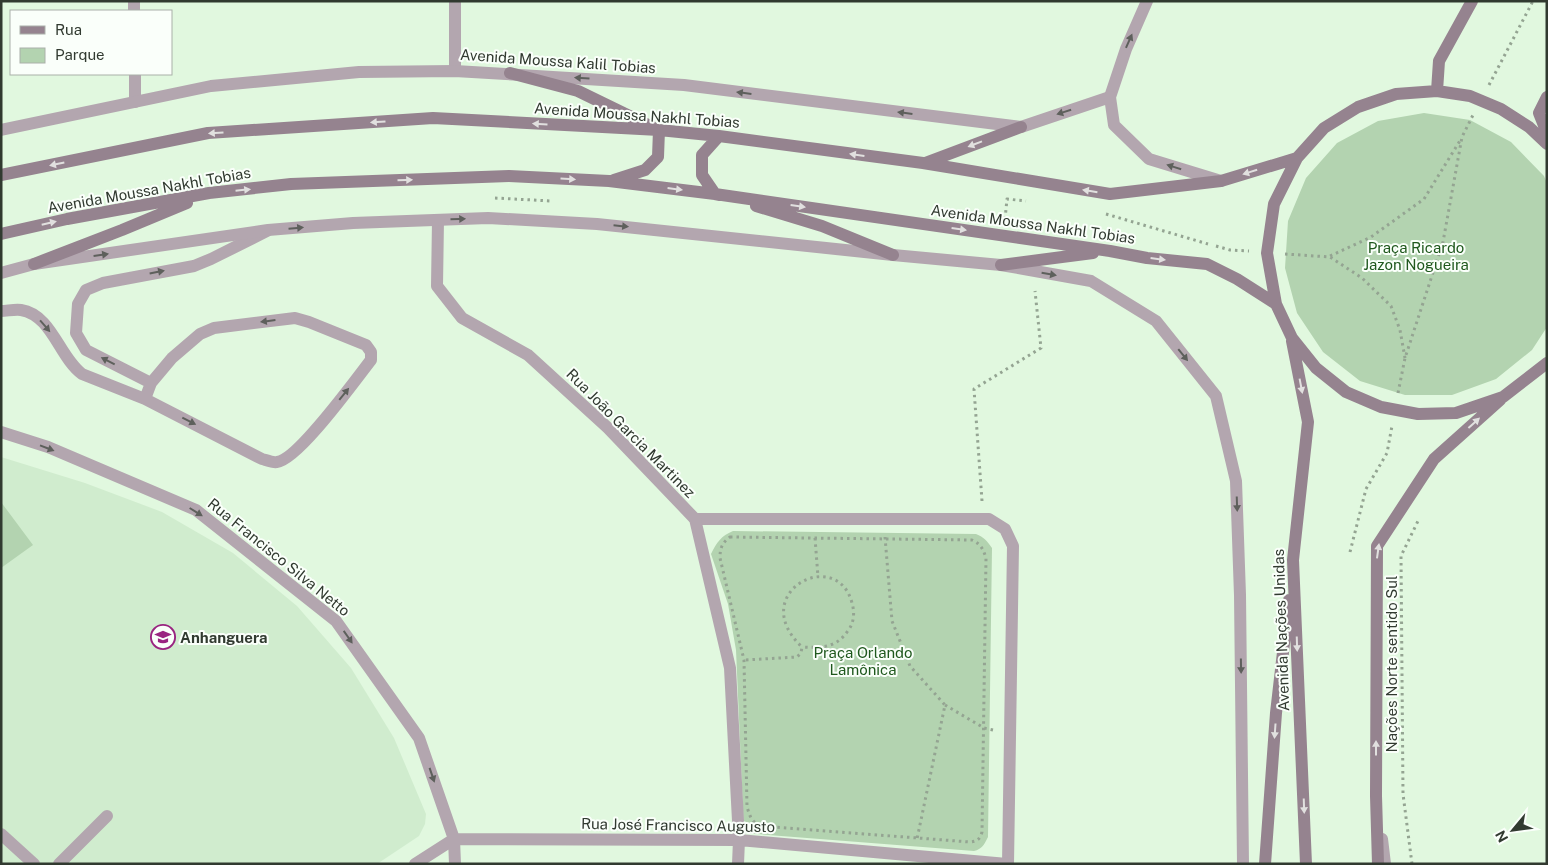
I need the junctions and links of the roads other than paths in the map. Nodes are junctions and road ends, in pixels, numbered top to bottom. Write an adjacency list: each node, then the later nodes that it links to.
1 (455, 1): 4 (street)
2 (1147, 1): 8 (street, one-way to 2)
3 (1472, 1): 7 (main road)
4 (455, 71): 5 (street, Avenida Moussa Kalil Tobias); 10 (street, Avenida Moussa Kalil Tobias)
5 (510, 73): 11 (street, Avenida Moussa Kalil Tobias, one-way to 5); 13 (main road)
6 (135, 75): 10 (street)
7 (1437, 91): 16 (main road, Avenida Nações Unidas); 17 (main road, Avenida Nações Unidas)
8 (1110, 97): 11 (street, Avenida Moussa Kalil Tobias, one-way to 11); 21 (street, one-way to 8)
9 (1547, 97): 14 (main road)
10 (135, 102): 12 (street, Avenida Moussa Kalil Tobias)
11 (1021, 127): 18 (main road, one-way to 18)
12 (1, 130)
13 (659, 130): 15 (main road, Avenida Moussa Nakhl Tobias); 19 (main road, Avenida Moussa Nakhl Tobias, one-way to 19); 20 (main road)
14 (1547, 133)
15 (719, 136): 18 (main road, Avenida Moussa Nakhl Tobias, one-way to 15); 23 (main road)
16 (1547, 144)
17 (1297, 158): 21 (main road, Avenida Moussa Nakhl Tobias, one-way to 21); 32 (main road, Avenida Nações Unidas)
18 (923, 164): 21 (main road, Avenida Moussa Nakhl Tobias, one-way to 18)
19 (1, 176)
20 (609, 181): 22 (main road, Avenida Moussa Nakhl Tobias, one-way to 20); 23 (main road, Avenida Moussa Nakhl Tobias, one-way to 23)
21 (1221, 181)
22 (209, 193): 26 (main road, Avenida Moussa Nakhl Tobias, one-way to 22); 29 (main road)
23 (715, 194): 27 (main road, Avenida Moussa Nakhl Tobias, one-way to 27); 28 (main road)
24 (438, 220): 25 (street, one-way to 24); 28 (street, one-way to 28); 40 (street, Rua João Garcia Martinez)
25 (268, 230): 29 (street, one-way to 25); 36 (street, one-way to 25)
26 (1, 234)
27 (1110, 251): 30 (main road); 32 (main road, Avenida Moussa Nakhl Tobias, one-way to 32)
28 (892, 255): 30 (street)
29 (34, 264): 31 (street)
30 (1001, 265): 53 (street, one-way to 53)
31 (1, 273)
32 (1276, 304): 34 (main road, Avenida Nações Unidas)
33 (1, 311): 38 (street, one-way to 38)
34 (1292, 338): 37 (main road, Avenida Nações Unidas); 41 (main road, Avenida Nações Unidas, one-way to 41)
35 (1546, 365): 37 (main road, Avenida Nações Unidas)
36 (151, 383): 38 (street); 38 (street, one-way to 36)
37 (1503, 397): 42 (main road, Avenida Nações Unidas, one-way to 37)
38 (145, 399)
39 (1, 432): 45 (street, Rua Francisco Silva Netto, one-way to 45)
40 (695, 520): 46 (street, Rua João Garcia Martinez); 52 (street)
41 (1293, 560): 54 (main road, one-way to 54); 55 (main road, Avenida Nações Unidas, one-way to 55)
42 (1376, 796): 56 (main road, Avenida Nações Unidas); 57 (street)
43 (108, 816): 48 (street)
44 (1, 834): 47 (street)
45 (454, 839): 46 (street, Rua José Francisco Augusto); 49 (street); 50 (street, Rua Francisco Silva Netto)
46 (739, 840): 51 (street, Rua João Garcia Martinez); 52 (street, Rua José Francisco Augusto)
47 (34, 864)
48 (59, 864)
49 (415, 864)
50 (455, 864)
51 (738, 864)
52 (1008, 864)
53 (1243, 864)
54 (1265, 864)
55 (1306, 864)
56 (1378, 864)
57 (1385, 864)

